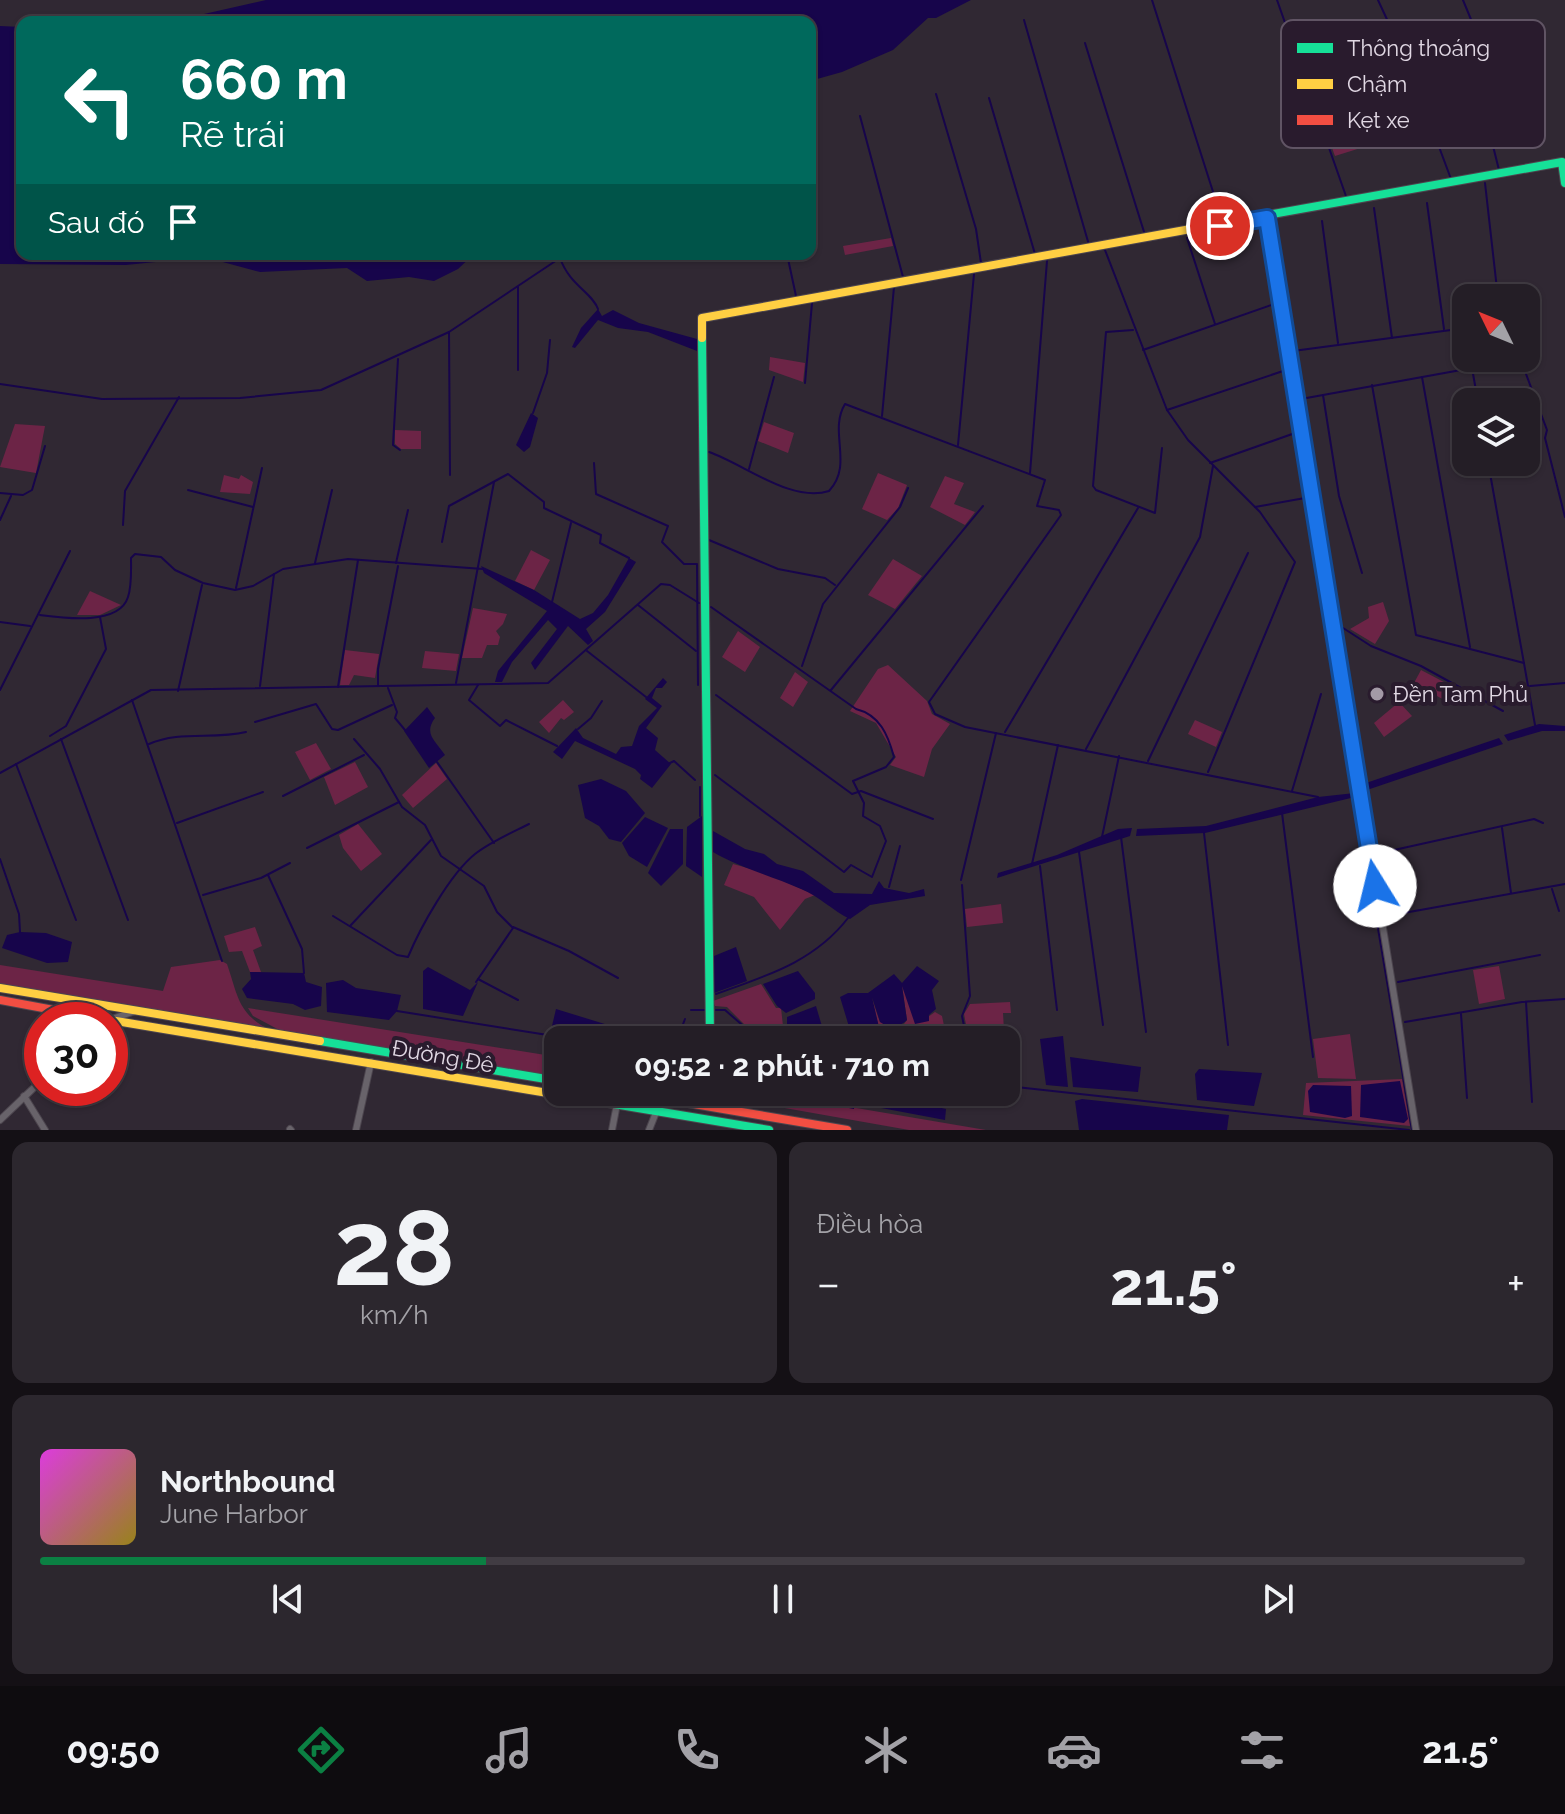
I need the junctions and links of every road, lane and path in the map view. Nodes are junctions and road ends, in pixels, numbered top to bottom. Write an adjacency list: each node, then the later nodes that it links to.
1 (1565, 183): 2 (street)
2 (1267, 218): 11 (street); 34 (street)
3 (0, 988): 5 (street, Đường Đê)
4 (0, 1000): 6 (street, Đường Đê)
5 (88, 1002)
6 (24, 1004)
7 (128, 1009): 8 (street, Đường Đê)
8 (137, 1010): 9 (street); 12 (street, Đường Đê)
9 (128, 1013)
10 (128, 1023): 14 (street, Đường Đê)
11 (710, 1026)
12 (358, 1047): 13 (street, Đường Đê); 14 (street)
13 (407, 1055): 14 (street); 15 (street, Đường Đê)
14 (373, 1063): 16 (street, Đường Đê); 28 (street)
15 (544, 1079)
16 (544, 1092)
17 (24, 1096): 26 (street)
18 (30, 1106): 27 (street)
19 (617, 1106): 29 (street)
20 (630, 1106): 23 (street, Đường Đê)
21 (702, 1106): 24 (street)
22 (725, 1106): 24 (street)
23 (657, 1110): 30 (street); 31 (street, Đường Đê)
24 (731, 1112): 25 (street)
25 (785, 1119): 32 (street); 33 (street)
26 (0, 1120)
27 (45, 1130)
28 (356, 1130)
29 (612, 1130)
30 (649, 1130)
31 (769, 1130)
32 (810, 1130)
33 (847, 1130)
34 (1416, 1130)

